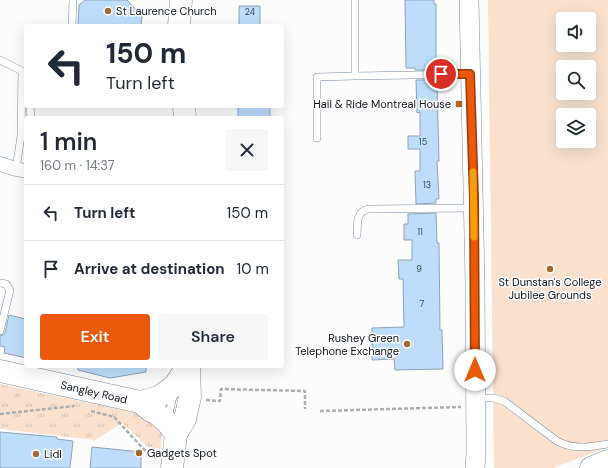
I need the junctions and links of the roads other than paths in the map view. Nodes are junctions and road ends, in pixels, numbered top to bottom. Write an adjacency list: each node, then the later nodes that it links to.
1 (73, 0): 5 (lane)
2 (181, 0): 6 (highway)
3 (355, 0): 9 (lane)
4 (469, 0): 8 (street)
5 (72, 24)
6 (179, 24)
7 (0, 60): 12 (lane)
8 (470, 74): 9 (lane); 13 (street)
9 (355, 76): 10 (lane)
10 (317, 138)
11 (0, 164): 12 (street)
12 (21, 170)
13 (474, 208): 14 (lane); 22 (street)
14 (357, 235)
15 (0, 283): 16 (lane)
16 (0, 331)
17 (187, 368): 20 (highway)
18 (188, 368): 23 (highway)
19 (0, 371): 21 (highway, Sangley Road)
20 (175, 385): 21 (highway); 23 (lane)
21 (140, 402): 23 (highway, Sangley Road)
22 (475, 403): 24 (lane); 27 (street)
23 (176, 434): 26 (highway)
24 (608, 444)
25 (608, 461): 28 (highway)
26 (172, 468)
27 (475, 468)
28 (590, 468)

